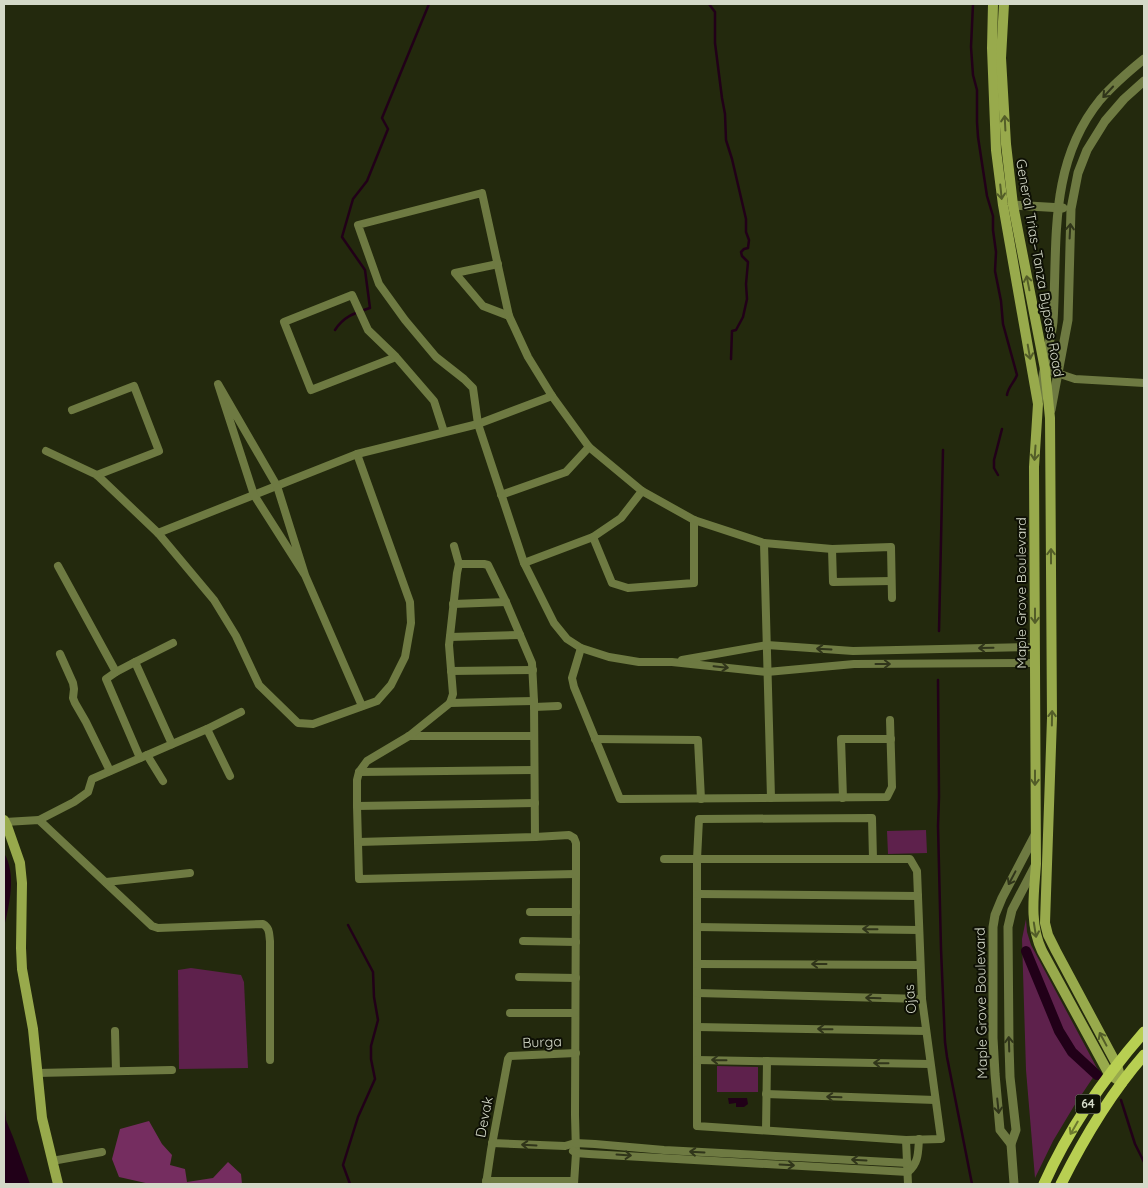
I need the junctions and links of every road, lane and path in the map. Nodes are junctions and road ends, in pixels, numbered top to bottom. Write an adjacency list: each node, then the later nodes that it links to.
1 (993, 4): 15 (main road, General Trias–Tanza Bypass Road, one-way to 15)
2 (1004, 4): 5 (main road, General Trias–Tanza Bypass Road, one-way to 2)
3 (1144, 59): 6 (street, Maple Grove Boulevard, one-way to 6)
4 (1144, 81): 7 (street)
5 (1013, 205): 6 (street); 11 (main road, General Trias–Tanza Bypass Road, one-way to 5)
6 (1058, 208): 7 (street); 11 (street, Maple Grove Boulevard)
7 (1071, 209): 12 (street, one-way to 7)
8 (498, 264): 9 (street); 9 (street); 18 (street)
9 (509, 316): 14 (street)
10 (396, 357): 10 (street); 19 (street)
11 (1044, 369): 12 (street); 15 (street, Maple Grove Boulevard); 17 (main road, General Trias–Tanza Bypass Road)
12 (1058, 373): 13 (street); 17 (street)
13 (1144, 383)
14 (552, 396): 18 (street); 20 (street)
15 (1038, 404): 46 (main road, Maple Grove Boulevard, one-way to 46)
16 (72, 410): 23 (street)
17 (1050, 418): 121 (main road, one-way to 17)
18 (478, 424): 19 (street); 27 (street)
19 (444, 432): 22 (street)
20 (589, 447): 25 (street); 27 (street)
21 (46, 451): 23 (street)
22 (357, 454): 24 (street); 60 (street)
23 (97, 475): 29 (street)
24 (277, 486): 26 (street); 26 (street); 37 (street)
25 (642, 491): 28 (street); 30 (street)
26 (254, 495): 29 (street); 37 (street)
27 (501, 495): 34 (street)
28 (694, 520): 30 (street); 31 (street)
29 (158, 533): 60 (street)
30 (593, 537): 34 (street)
31 (764, 544): 33 (street); 45 (street)
32 (454, 546): 35 (street)
33 (832, 549): 38 (street); 38 (street)
34 (524, 563): 47 (street)
35 (459, 564): 40 (street); 41 (street)
36 (58, 566): 56 (street)
37 (305, 575): 60 (street)
38 (891, 581): 39 (street)
39 (892, 598)
40 (506, 602): 41 (street); 42 (street)
41 (453, 604): 43 (street)
42 (520, 635): 43 (street); 54 (street)
43 (450, 637): 55 (street)
44 (173, 643): 50 (street)
45 (767, 645): 48 (street, one-way to 45); 51 (street); 57 (street)
46 (1035, 647): 48 (street, one-way to 48); 52 (main road, Maple Grove Boulevard)
47 (581, 648): 51 (street); 68 (street)
48 (854, 651): 53 (street)
49 (60, 654): 72 (street)
50 (135, 662): 56 (street); 69 (street)
51 (672, 662): 57 (street, one-way to 57)
52 (1035, 663): 53 (street, one-way to 52); 83 (main road, Maple Grove Boulevard, one-way to 83)
53 (854, 664): 57 (street)
54 (533, 670): 55 (street); 59 (street)
55 (451, 671): 58 (street)
56 (116, 672): 70 (street)
57 (767, 672): 77 (street)
58 (450, 703): 59 (street); 65 (street)
59 (534, 704): 61 (street); 66 (street)
60 (362, 706)
61 (558, 706)
62 (241, 712): 64 (street)
63 (890, 720): 67 (street)
64 (206, 729): 69 (street); 74 (street)
65 (409, 736): 66 (street); 73 (street)
66 (534, 736): 71 (street)
67 (891, 738): 78 (street); 78 (street)
68 (595, 739): 76 (street); 76 (street)
69 (172, 744): 70 (street)
70 (144, 757): 72 (street); 75 (street)
71 (534, 770): 73 (street); 79 (street)
72 (110, 771): 81 (street)
73 (359, 772): 80 (street)
74 (230, 776)
75 (163, 781)
76 (701, 798): 77 (street)
77 (771, 798): 78 (street)
78 (844, 798)
79 (535, 803): 80 (street); 84 (street)
80 (357, 806): 85 (street)
81 (40, 820): 82 (street); 92 (street)
82 (4, 821): 123 (main road)
83 (1035, 835): 89 (main road); 132 (street, Maple Grove Boulevard, one-way to 132)
84 (536, 837): 85 (street); 91 (street)
85 (358, 842): 91 (street)
86 (664, 859): 87 (street)
87 (697, 859): 88 (street); 88 (street); 93 (street)
88 (873, 859): 94 (street, Ojas)
89 (1036, 864): 121 (main road, one-way to 121); 132 (street, Maple Grove Boulevard, one-way to 89)
90 (190, 873): 92 (street)
91 (576, 874): 96 (street)
92 (106, 882): 116 (street)
93 (697, 894): 94 (street); 97 (street)
94 (918, 896): 98 (street, Ojas)
95 (530, 912): 96 (street)
96 (576, 912): 100 (street)
97 (697, 927): 98 (street, one-way to 97); 101 (street)
98 (919, 930): 102 (street, Ojas)
99 (523, 941): 100 (street)
100 (576, 942): 104 (street)
101 (697, 964): 102 (street, one-way to 101); 105 (street)
102 (920, 965): 106 (street, Ojas)
103 (519, 978): 104 (street)
104 (576, 978): 108 (street)
105 (697, 993): 106 (street, one-way to 105); 109 (street)
106 (922, 999): 111 (street, Ojas)
107 (510, 1013): 108 (street)
108 (576, 1013): 113 (street)
109 (697, 1027): 111 (street, one-way to 109); 117 (street)
110 (115, 1031): 122 (street)
111 (926, 1031): 119 (street, Ojas)
112 (1144, 1032): 121 (main road, 64)
113 (576, 1053): 114 (street, Burga); 131 (street)
114 (510, 1056): 130 (street, Devak)
115 (1144, 1056): 124 (main road, 64)
116 (270, 1060)
117 (697, 1060): 118 (street, one-way to 117); 127 (street)
118 (767, 1061): 119 (street, one-way to 118); 125 (street)
119 (930, 1064): 126 (street, Ojas)
120 (172, 1070): 122 (street)
121 (1113, 1070): 124 (main road); 144 (main road, 64, one-way to 144)
122 (116, 1071): 123 (street)
123 (37, 1074): 136 (main road)
124 (1122, 1084): 145 (main road, 64)
125 (766, 1094): 126 (street, one-way to 125); 127 (street)
126 (935, 1100): 128 (street, Ojas)
127 (766, 1130): 129 (street)
128 (919, 1139): 129 (street); 138 (street)
129 (906, 1140): 137 (street)
130 (492, 1143): 133 (street, one-way to 130); 139 (street, Devak)
131 (576, 1143): 133 (street); 135 (street); 137 (street, one-way to 131)
132 (1011, 1144): 143 (street, Maple Grove Boulevard)
133 (565, 1146): 135 (street)
134 (102, 1152): 136 (street)
135 (576, 1153): 138 (street, one-way to 138); 140 (street)
136 (52, 1161): 141 (main road)
137 (908, 1163): 138 (street)
138 (908, 1172): 142 (street)
139 (486, 1183): 140 (street)
140 (574, 1183)
141 (58, 1184)
142 (908, 1184)
143 (1014, 1184)
144 (1044, 1184)
145 (1061, 1184)

